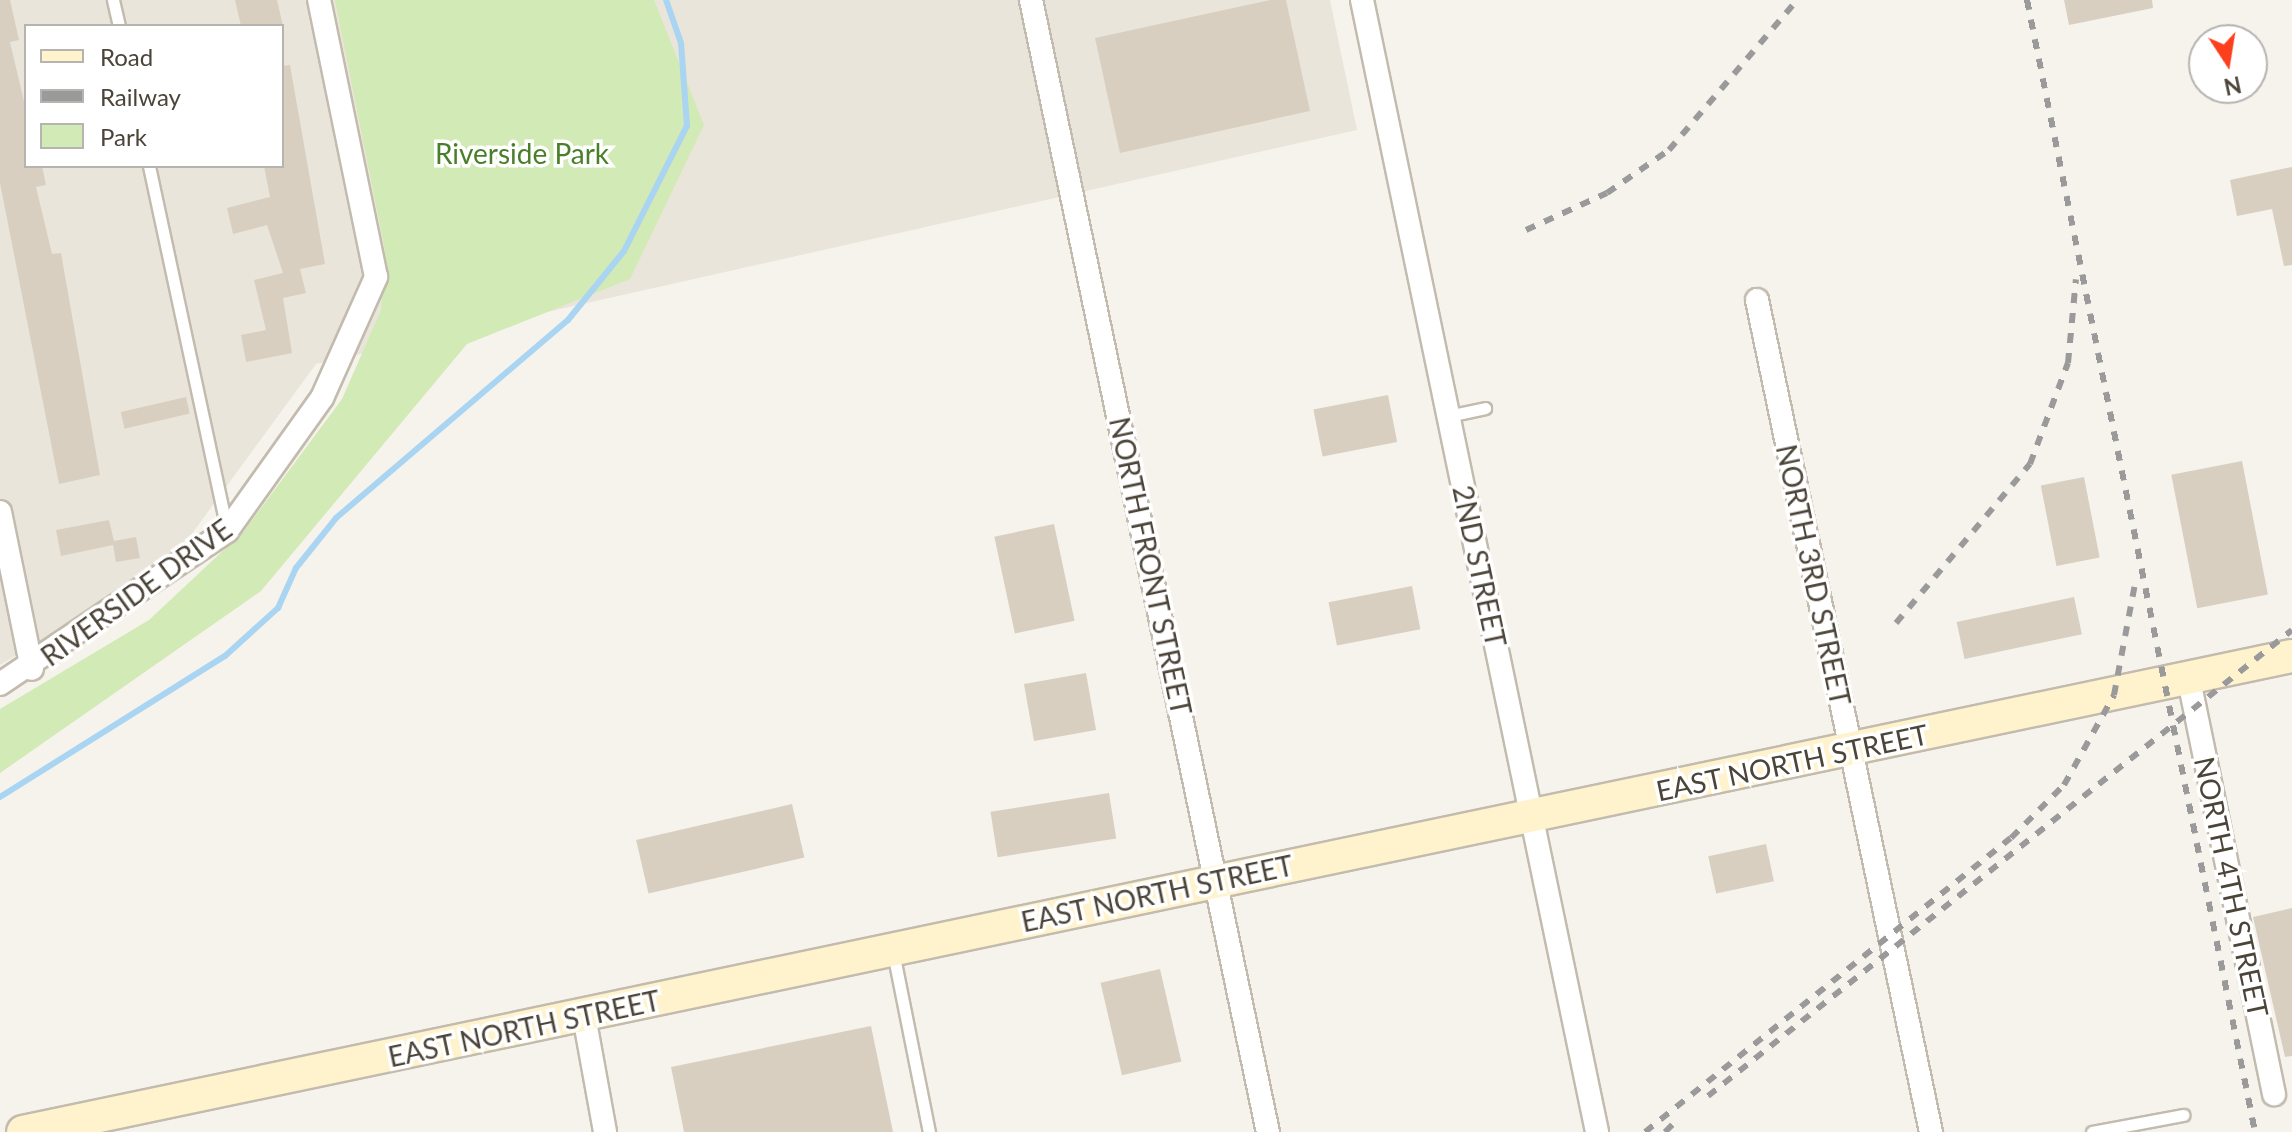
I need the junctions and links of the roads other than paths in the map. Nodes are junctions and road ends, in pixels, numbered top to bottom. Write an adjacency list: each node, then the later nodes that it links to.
1 (113, 0): 5 (lane)
2 (319, 0): 11 (street, RIVERSIDE DRIVE)
3 (1031, 0): 18 (street, NORTH FRONT STREET)
4 (1362, 0): 9 (street, 2ND STREET)
5 (119, 24)
6 (149, 168): 11 (lane)
7 (1757, 300): 16 (street, NORTH 3RD STREET)
8 (1485, 408): 9 (lane)
9 (1448, 416): 17 (street, 2ND STREET)
10 (0, 512): 13 (street)
11 (227, 531): 13 (street, RIVERSIDE DRIVE)
12 (2292, 656): 14 (street, EAST NORTH STREET)
13 (32, 669): 15 (street, RIVERSIDE DRIVE)
14 (2189, 680): 16 (street, EAST NORTH STREET); 21 (street, NORTH 4TH STREET)
15 (0, 684)
16 (1851, 750): 17 (street, EAST NORTH STREET); 28 (street, NORTH 3RD STREET)
17 (1532, 816): 18 (street, EAST NORTH STREET); 27 (street, 2ND STREET)
18 (1217, 878): 19 (street, EAST NORTH STREET); 26 (street, NORTH FRONT STREET)
19 (893, 952): 20 (street, EAST NORTH STREET); 25 (lane)
20 (584, 1016): 23 (street, EAST NORTH STREET); 24 (street)
21 (2274, 1094)
22 (2183, 1115): 29 (lane)
23 (23, 1132)
24 (605, 1132)
25 (929, 1132)
26 (1268, 1132)
27 (1597, 1132)
28 (1931, 1132)
29 (2092, 1132)

